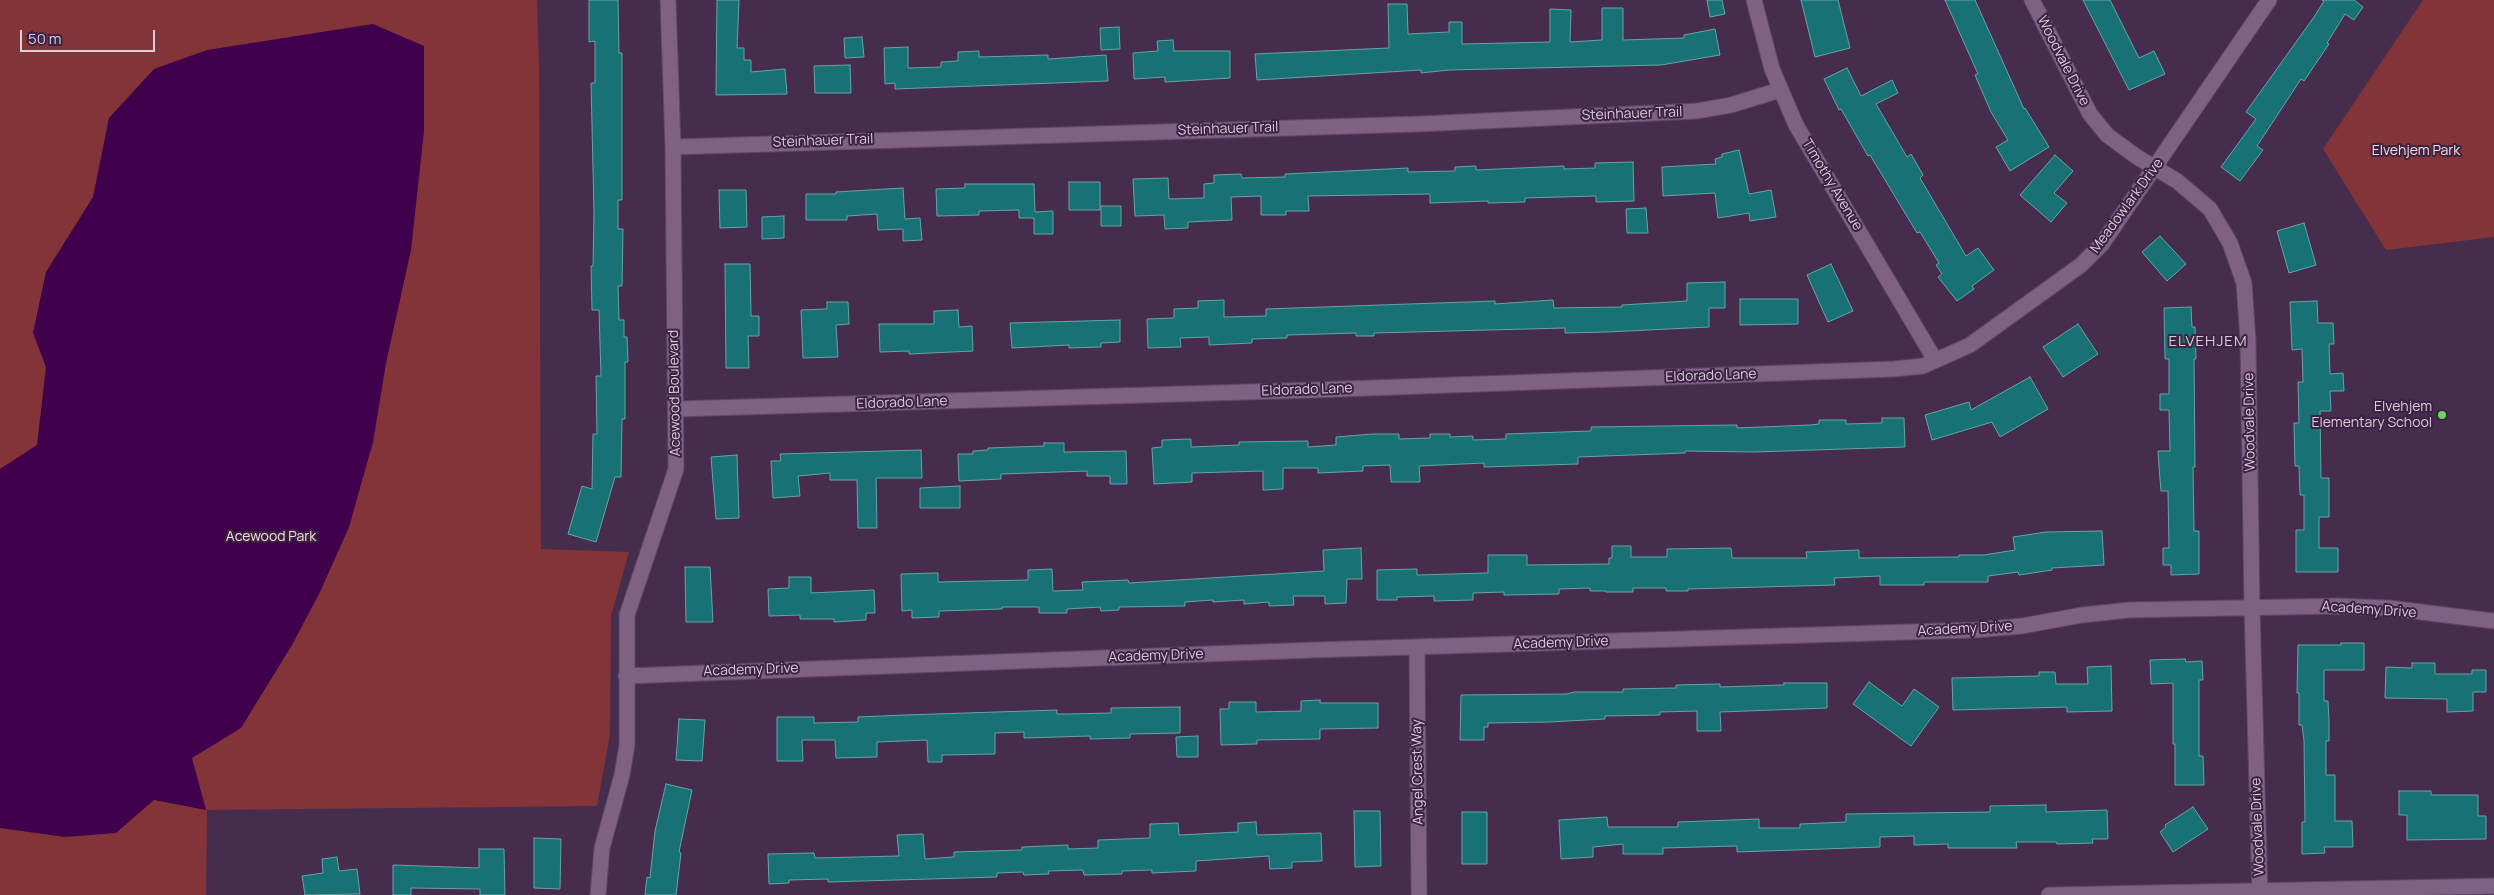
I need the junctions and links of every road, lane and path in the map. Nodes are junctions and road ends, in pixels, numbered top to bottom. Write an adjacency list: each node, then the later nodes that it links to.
1 (668, 0): 6 (street, Acewood Boulevard)
2 (1754, 0): 5 (street, Timothy Avenue)
3 (2032, 0): 7 (street, Woodvale Drive)
4 (2269, 0): 7 (street, Meadowlark Drive)
5 (1780, 90): 6 (street, Steinhauer Trail); 8 (street, Timothy Avenue)
6 (673, 147): 9 (street, Acewood Boulevard)
7 (2154, 167): 8 (street, Meadowlark Drive); 10 (street, Woodvale Drive)
8 (1935, 360): 9 (street, Eldorado Lane)
9 (677, 409): 13 (street, Acewood Boulevard)
10 (2252, 608): 11 (street, Academy Drive); 12 (street, Academy Drive); 15 (street, Woodvale Drive)
11 (2494, 621)
12 (1417, 648): 13 (street, Academy Drive); 17 (street, Angel Crest Way)
13 (626, 676): 16 (street, Acewood Boulevard)
14 (2494, 886): 15 (street)
15 (2260, 893): 18 (street)
16 (598, 895)
17 (1419, 895)
18 (2049, 895)

